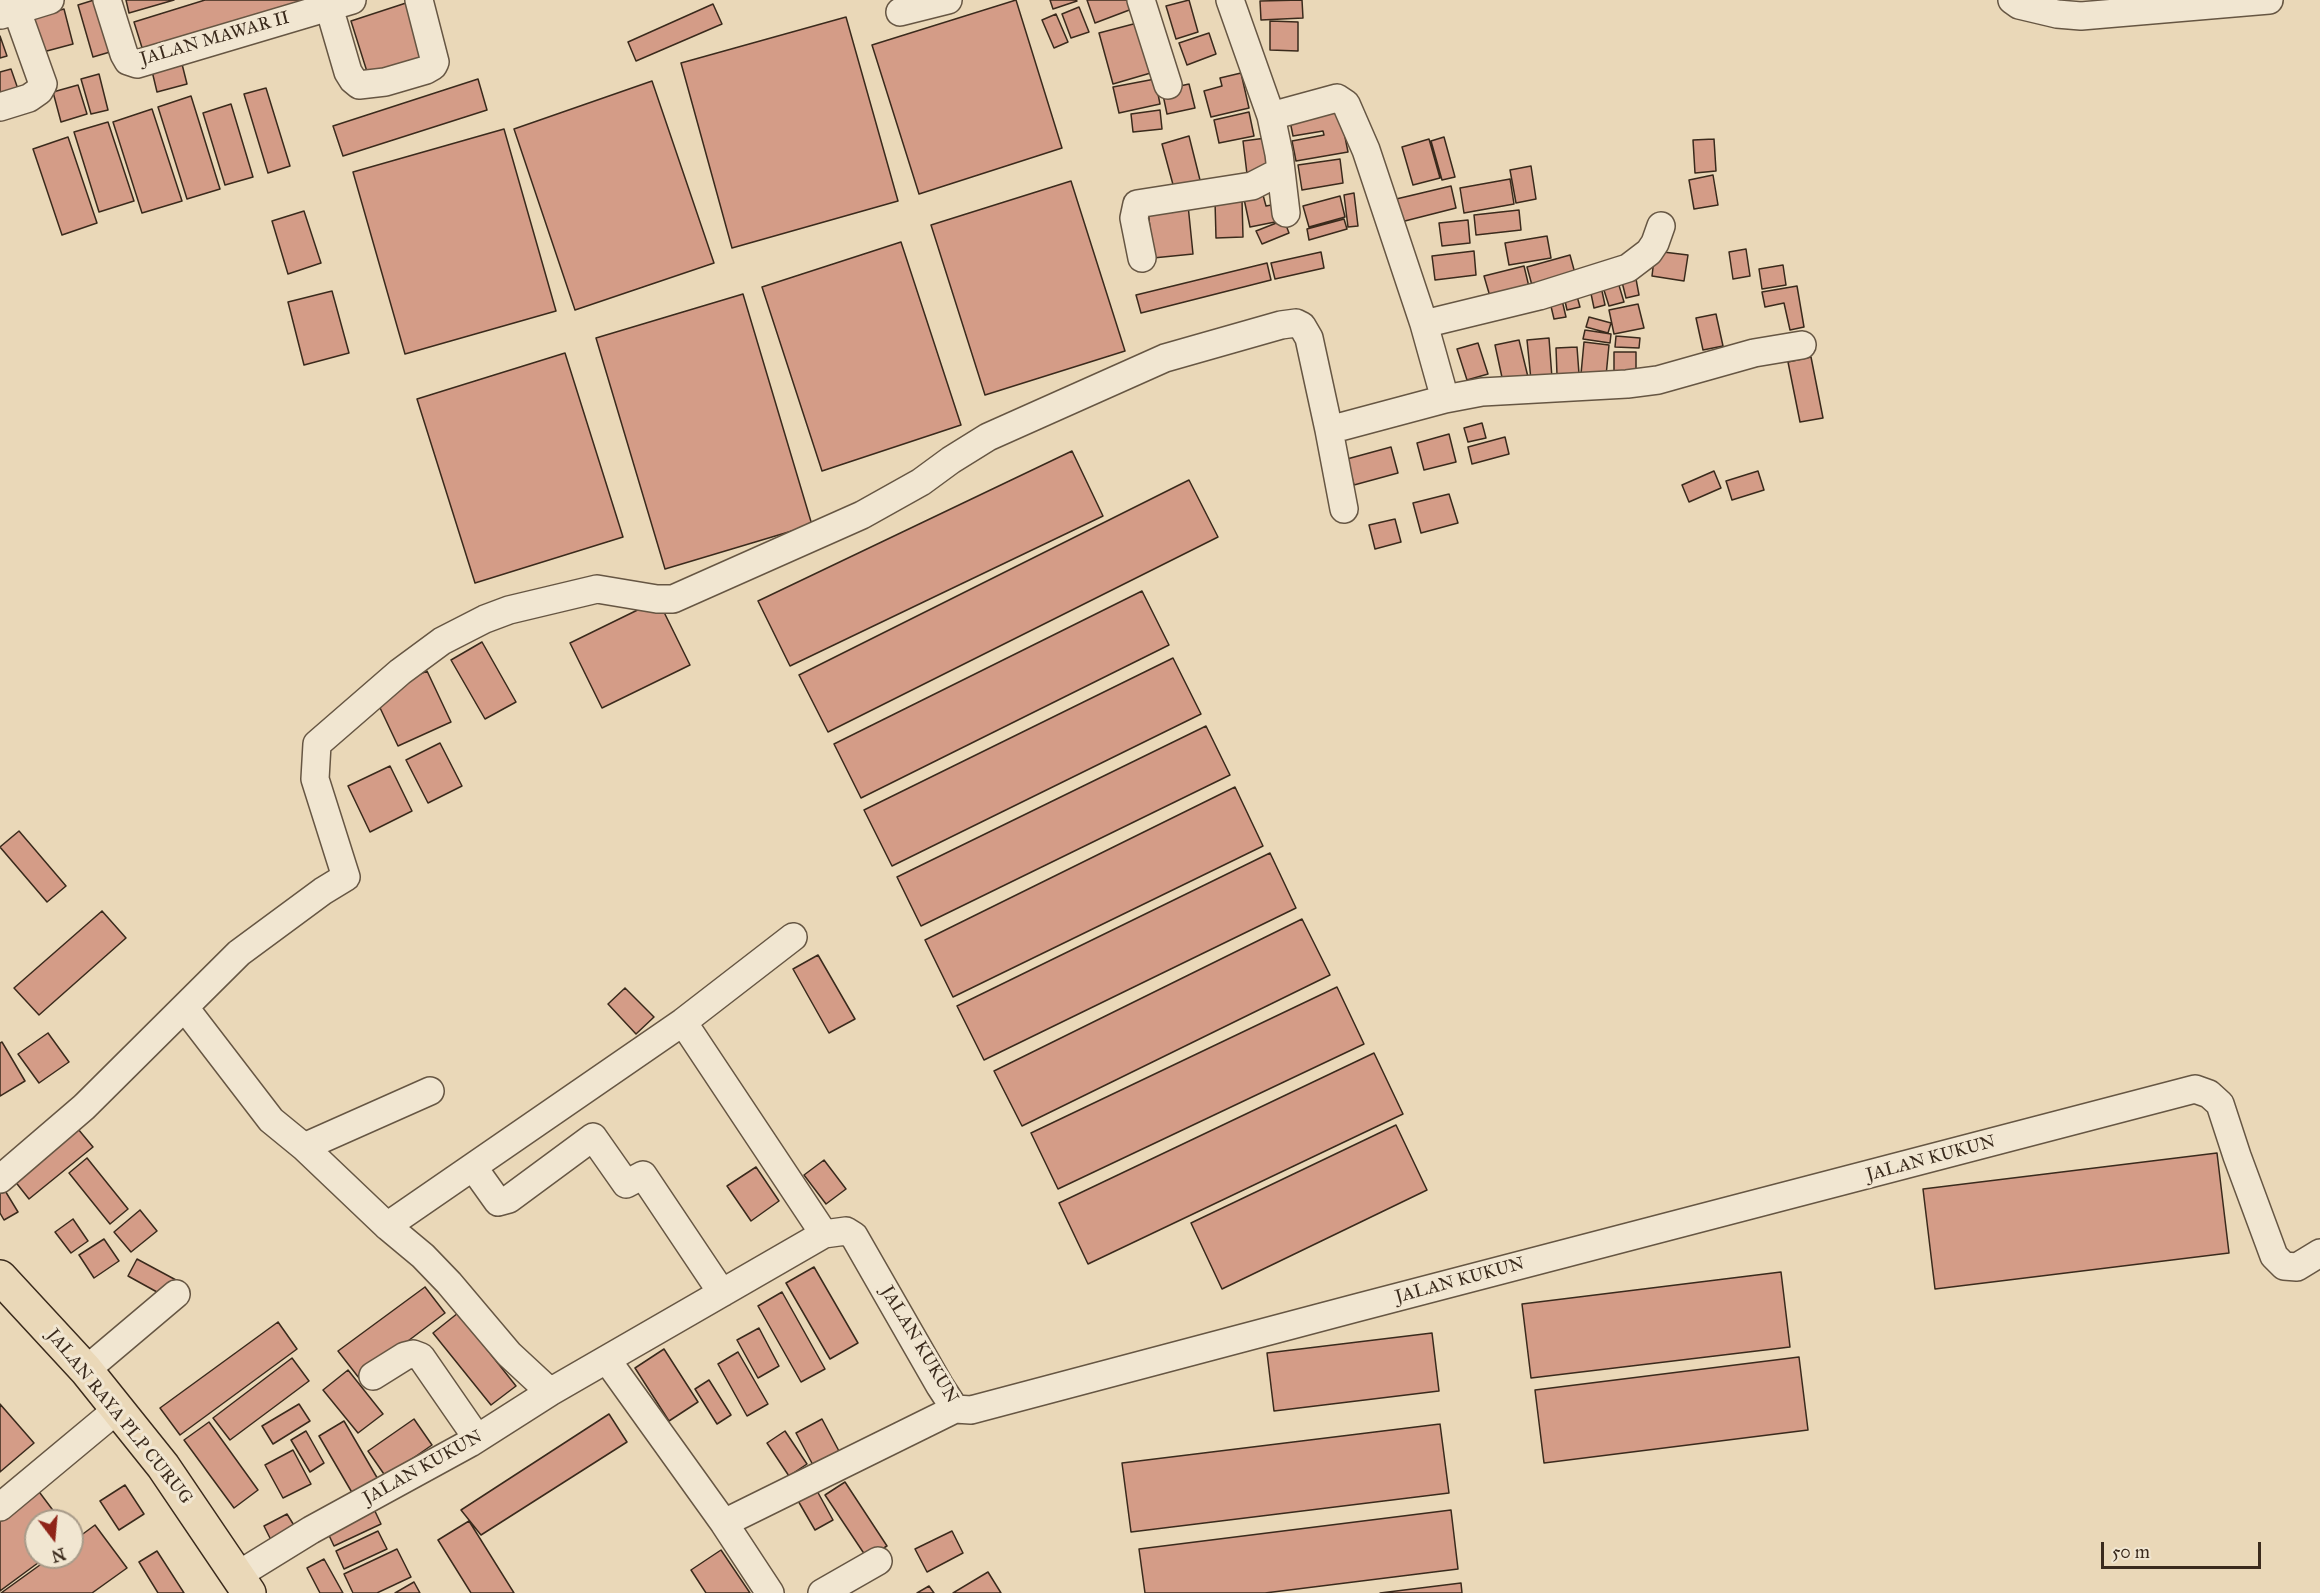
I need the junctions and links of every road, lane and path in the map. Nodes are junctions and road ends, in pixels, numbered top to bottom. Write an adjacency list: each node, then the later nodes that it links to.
1 (50, 0): 11 (street)
2 (107, 0): 9 (street, JALAN MAWAR II)
3 (419, 0): 9 (street, JALAN MAWAR II)
4 (948, 0): 10 (street)
5 (1141, 0): 12 (street)
6 (1230, 0): 14 (street)
7 (2012, 0): 8 (street)
8 (2269, 0)
9 (340, 3)
10 (910, 7)
11 (10, 8): 13 (street)
12 (1168, 85)
13 (0, 107)
14 (1271, 116): 15 (street); 19 (street)
15 (1281, 171): 16 (street); 18 (street)
16 (1287, 213)
17 (1661, 226): 19 (street)
18 (1142, 258)
19 (1424, 324): 21 (street)
20 (1802, 345): 21 (street)
21 (1445, 399): 22 (street)
22 (1329, 430): 23 (street); 25 (street)
23 (1344, 509)
24 (793, 937): 26 (street)
25 (185, 1008): 28 (street); 30 (street)
26 (683, 1022): 29 (street); 32 (street)
27 (430, 1091): 28 (street)
28 (304, 1147): 31 (street)
29 (473, 1167): 31 (street); 35 (street)
30 (0, 1179)
31 (387, 1226): 40 (street)
32 (824, 1234): 35 (street, JALAN KUKUN); 41 (street, JALAN KUKUN)
33 (2320, 1253): 41 (street, JALAN KUKUN)
34 (0, 1277): 38 (main road, JALAN RAYA PLP CURUG)
35 (722, 1293): 37 (street, JALAN KUKUN)
36 (176, 1294): 38 (street)
37 (607, 1360): 40 (street, JALAN KUKUN); 45 (street)
38 (86, 1370): 42 (main road, JALAN RAYA PLP CURUG)
39 (373, 1376): 43 (street)
40 (550, 1392): 43 (street, JALAN KUKUN)
41 (955, 1409): 45 (street)
42 (120, 1415): 44 (street); 47 (main road, JALAN RAYA PLP CURUG)
43 (477, 1438): 47 (street, JALAN KUKUN)
44 (0, 1507)
45 (724, 1522): 48 (street)
46 (878, 1561): 49 (street)
47 (244, 1584)
48 (770, 1593)
49 (822, 1593)

